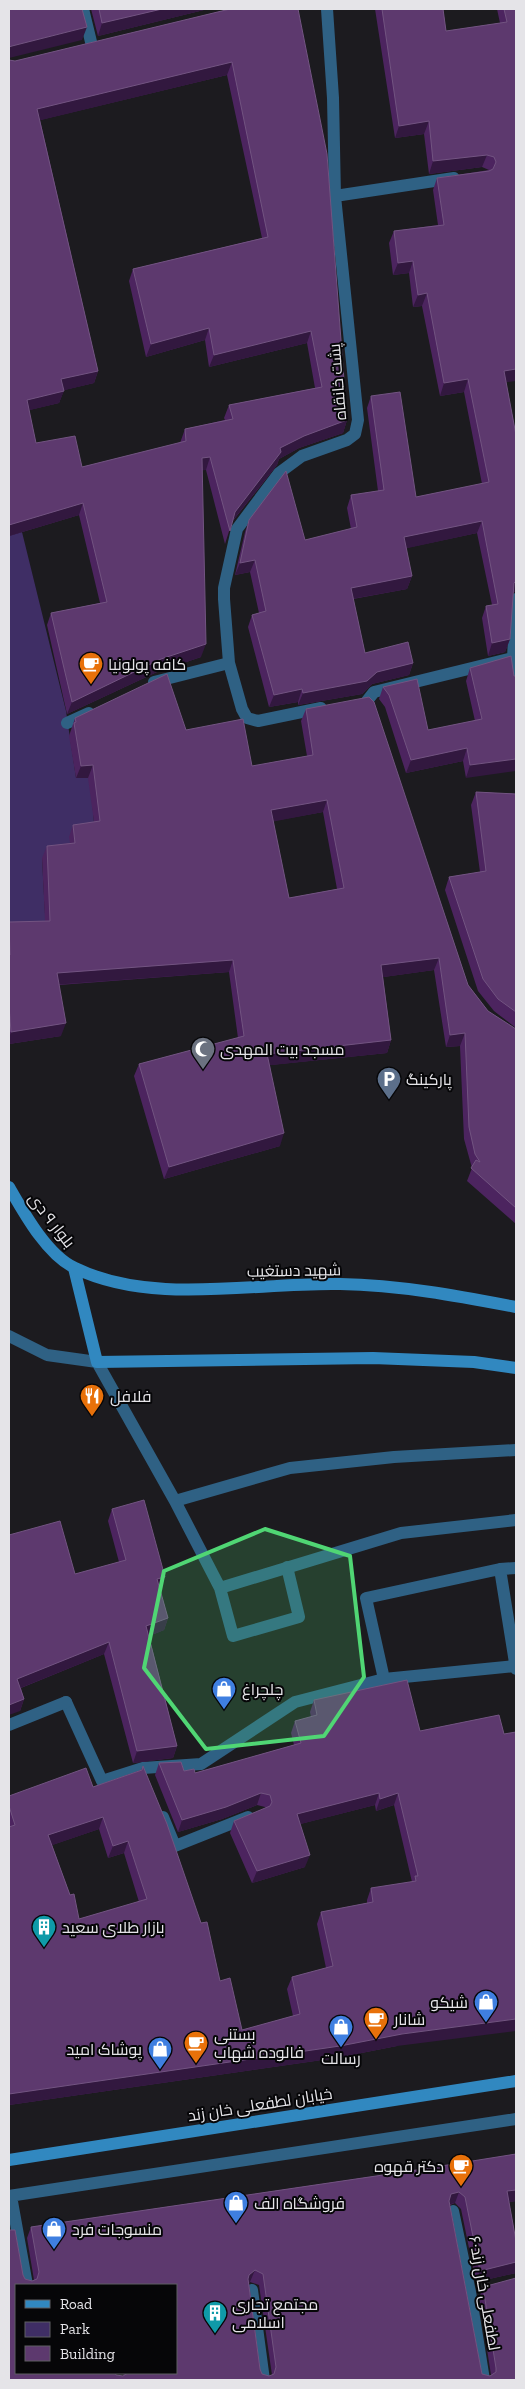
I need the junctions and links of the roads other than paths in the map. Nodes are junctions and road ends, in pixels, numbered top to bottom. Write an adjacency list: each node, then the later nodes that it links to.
1 (83, 9): 3 (street)
2 (327, 9): 5 (street, پشت خانقاه)
3 (92, 46)
4 (464, 177): 5 (street)
5 (335, 196): 8 (street, پشت خانقاه)
6 (516, 599): 7 (street)
7 (513, 658): 9 (street); 11 (street)
8 (229, 663): 10 (street); 12 (street, پشت خانقاه)
9 (516, 683)
10 (143, 687)
11 (367, 705)
12 (338, 706)
13 (101, 707): 14 (street)
14 (67, 723)
15 (9, 1187): 16 (street, بلوار ۹ دی)
16 (74, 1268): 17 (street, شهید دستغیب); 19 (street)
17 (516, 1307)
18 (9, 1336): 19 (street)
19 (97, 1362): 20 (street); 22 (street)
20 (516, 1368)
21 (516, 1450): 22 (street)
22 (175, 1501): 27 (street)
23 (516, 1520): 24 (street)
24 (287, 1567): 27 (street); 27 (street)
25 (516, 1568): 26 (street)
26 (500, 1569): 28 (street); 29 (street)
27 (220, 1588)
28 (516, 1668): 29 (street)
29 (384, 1679): 30 (street)
30 (9, 1726)
31 (157, 1802): 32 (street)
32 (260, 1813)
33 (516, 2081): 35 (street, خیابان لطفعلی خان زند)
34 (516, 2119): 36 (street)
35 (9, 2160)
36 (10, 2196): 38 (street)
37 (453, 2211): 41 (street, لطفعلی خان زند۶۰)
38 (27, 2284)
39 (252, 2290): 40 (street)
40 (264, 2380)
41 (484, 2380)

